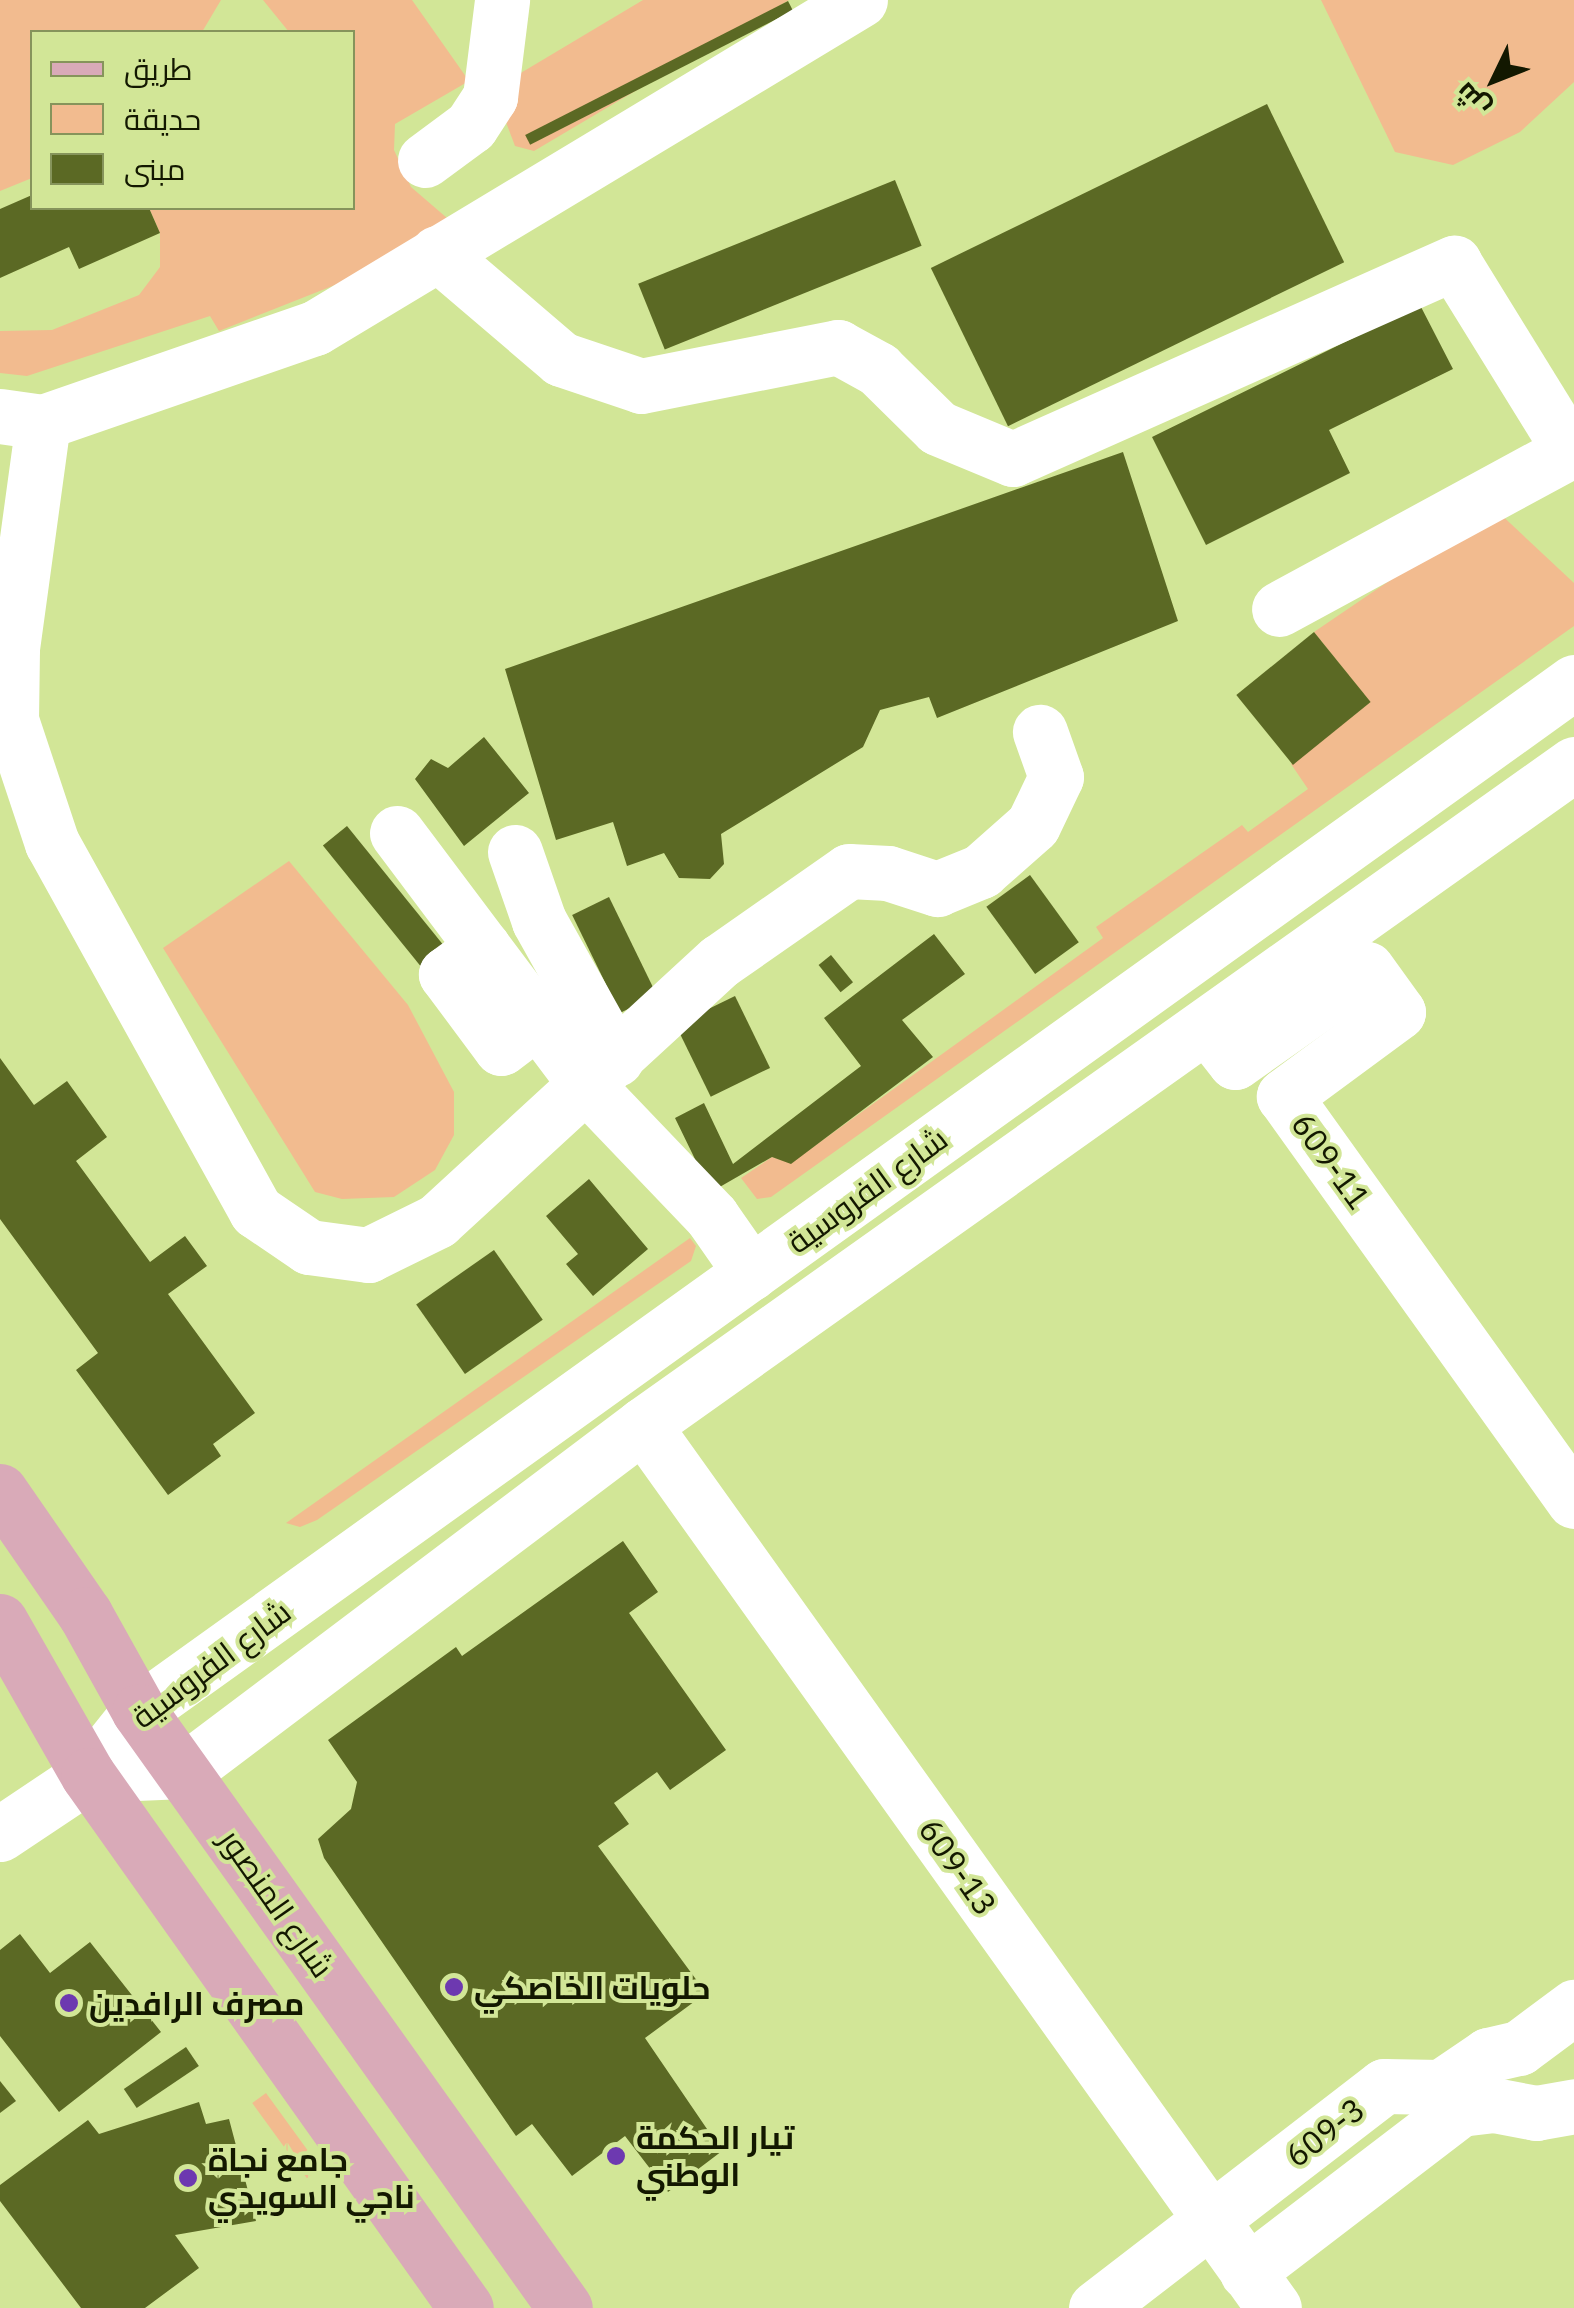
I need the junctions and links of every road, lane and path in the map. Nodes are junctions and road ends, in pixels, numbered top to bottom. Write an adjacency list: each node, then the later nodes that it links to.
1 (502, 0): 3 (street)
2 (860, 0): 4 (street)
3 (425, 160)
4 (437, 253): 5 (street); 6 (street)
5 (22, 419): 13 (street)
6 (1279, 609)
7 (1574, 682): 14 (street, شارع الفروسية)
8 (1040, 732): 13 (street)
9 (1574, 764): 12 (street, شارع الفروسية)
10 (396, 833): 13 (street)
11 (514, 852): 13 (street)
12 (1209, 1029): 15 (street, شارع الفروسية); 17 (street, 609-11)
13 (601, 1072): 14 (street)
14 (751, 1273): 19 (street, شارع الفروسية)
15 (643, 1425): 20 (street, شارع الفروسية); 25 (street, 609-13)
16 (0, 1491): 19 (main road, شارع المنصور)
17 (1574, 1502)
18 (0, 1622): 21 (main road)
19 (139, 1711): 20 (main road, شارع المنصور); 21 (street, شارع الفروسية)
20 (184, 1772): 21 (street, شارع الفروسية); 28 (main road, شارع المنصور)
21 (88, 1775): 22 (street); 27 (main road)
22 (0, 1834)
23 (1574, 2007): 25 (street, 609-3)
24 (1574, 2106): 26 (street)
25 (1210, 2221): 26 (street, 609-13); 29 (street, 609-3)
26 (1260, 2290)
27 (466, 2308)
28 (564, 2308)
29 (1096, 2308)

